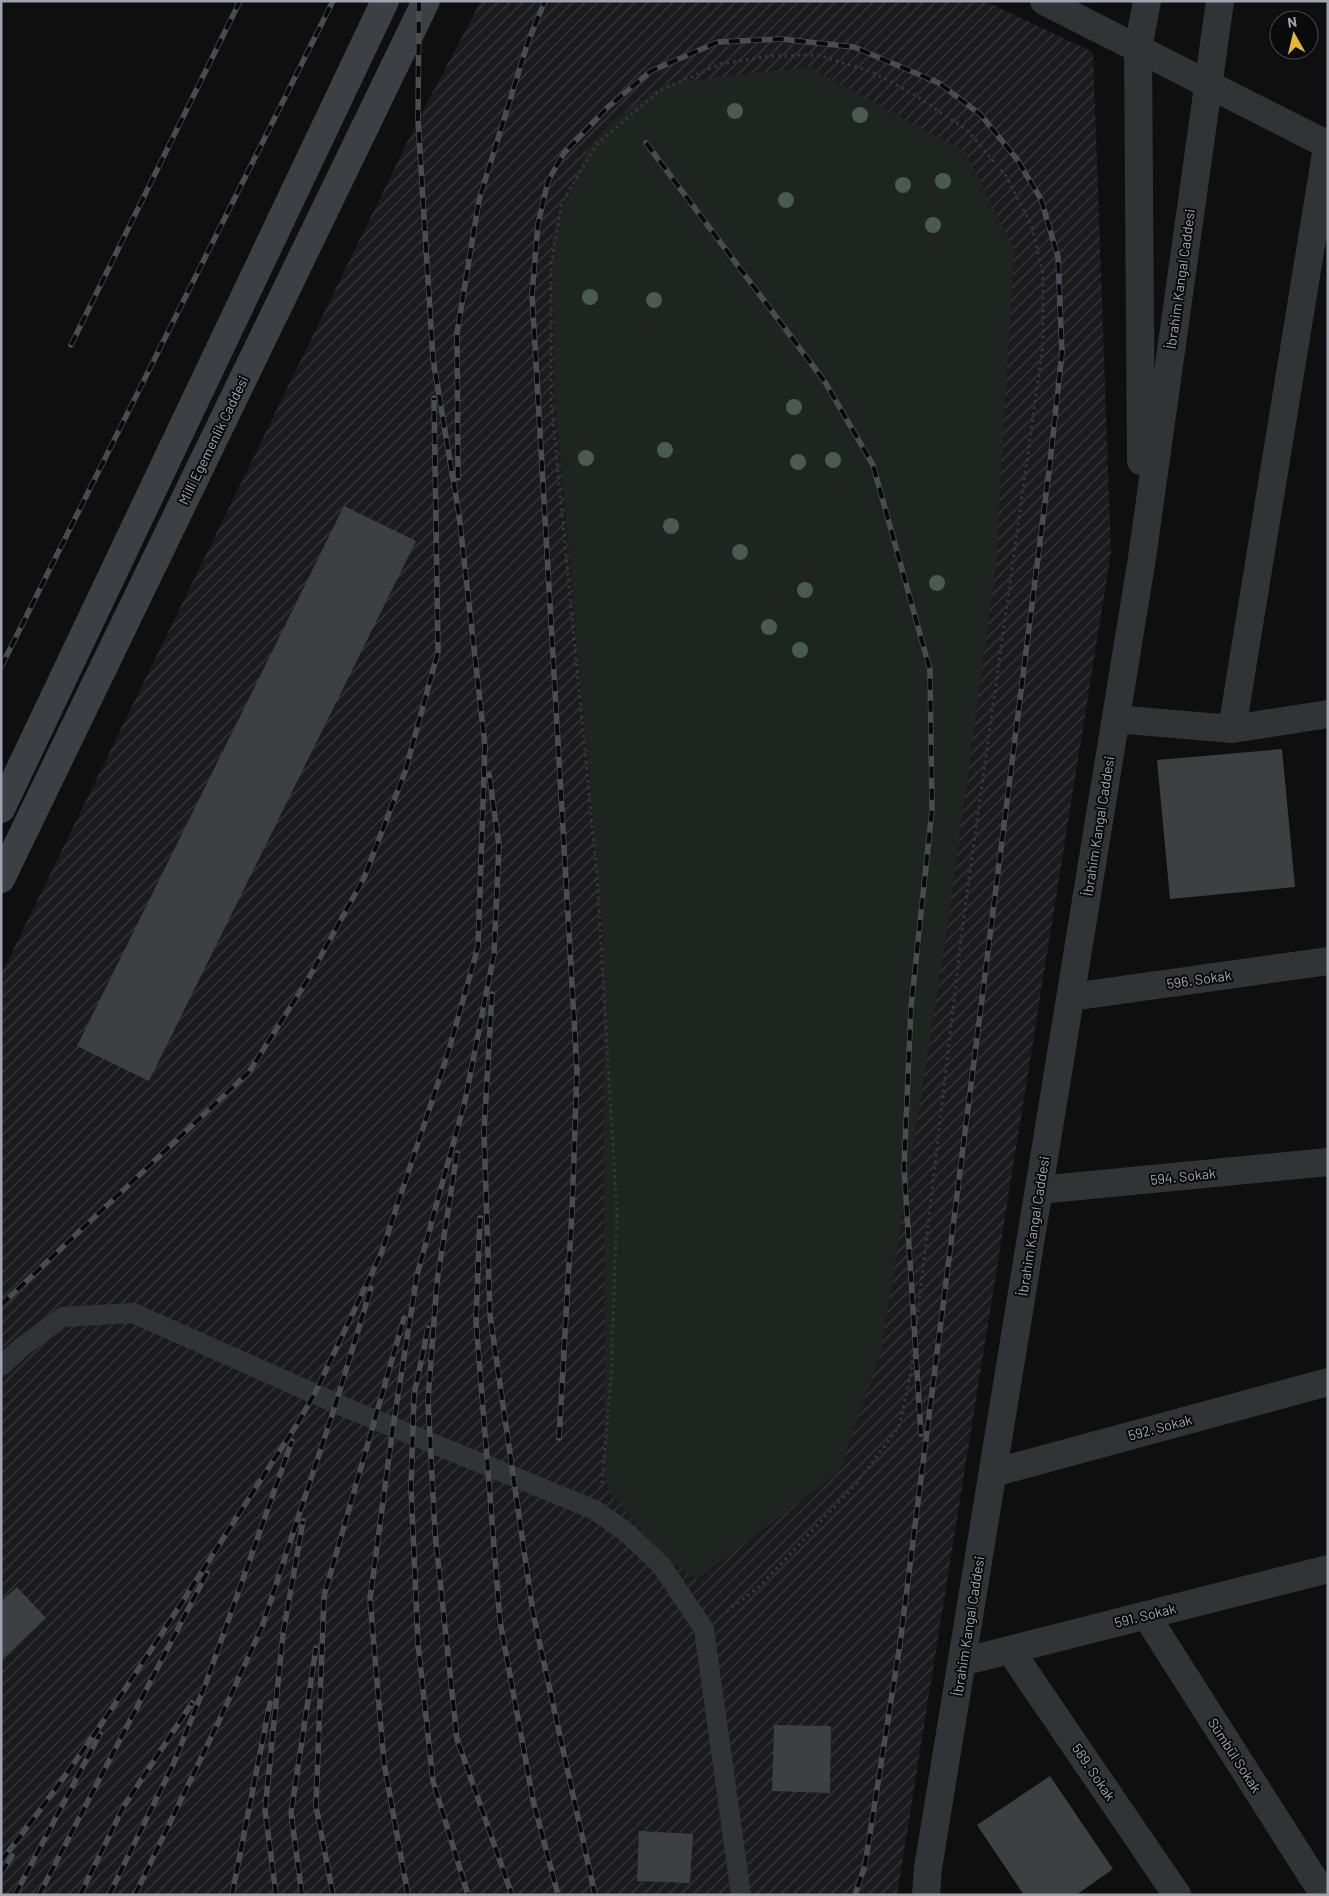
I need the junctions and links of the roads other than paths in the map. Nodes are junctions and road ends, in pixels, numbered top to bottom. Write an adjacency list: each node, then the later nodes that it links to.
1 (385, 1): 13 (main road)
2 (426, 1): 14 (main road, Milli Egemenlik Caddesi)
3 (1044, 1): 6 (street)
4 (1148, 1): 6 (street, İbrahim Kangal Caddesi)
5 (1220, 1): 7 (street, İbrahim Kangal Caddesi)
6 (1138, 49): 7 (street); 9 (street, İbrahim Kangal Caddesi)
7 (1207, 84): 8 (street); 9 (street, İbrahim Kangal Caddesi)
8 (1328, 144): 12 (street)
9 (1142, 558): 11 (street, İbrahim Kangal Caddesi)
10 (1328, 714): 12 (street)
11 (1116, 719): 12 (street); 16 (street, İbrahim Kangal Caddesi)
12 (1232, 729)
13 (1, 810)
14 (1, 879)
15 (1328, 961): 16 (street, 596. Sokak)
16 (1071, 997): 18 (street, İbrahim Kangal Caddesi)
17 (1328, 1162): 18 (street, 594. Sokak)
18 (1039, 1190): 21 (street, İbrahim Kangal Caddesi)
19 (1, 1366): 26 (lane)
20 (1328, 1382): 21 (street, 592. Sokak)
21 (993, 1473): 25 (street, İbrahim Kangal Caddesi)
22 (1328, 1569): 23 (street, 591. Sokak)
23 (1146, 1615): 24 (street, 591. Sokak); 29 (street, Sümbül Sokak)
24 (1010, 1650): 25 (street, 591. Sokak); 28 (street, 589. Sokak)
25 (962, 1662): 27 (street, İbrahim Kangal Caddesi)
26 (741, 1895)
27 (926, 1895)
28 (1178, 1895)
29 (1324, 1895)

